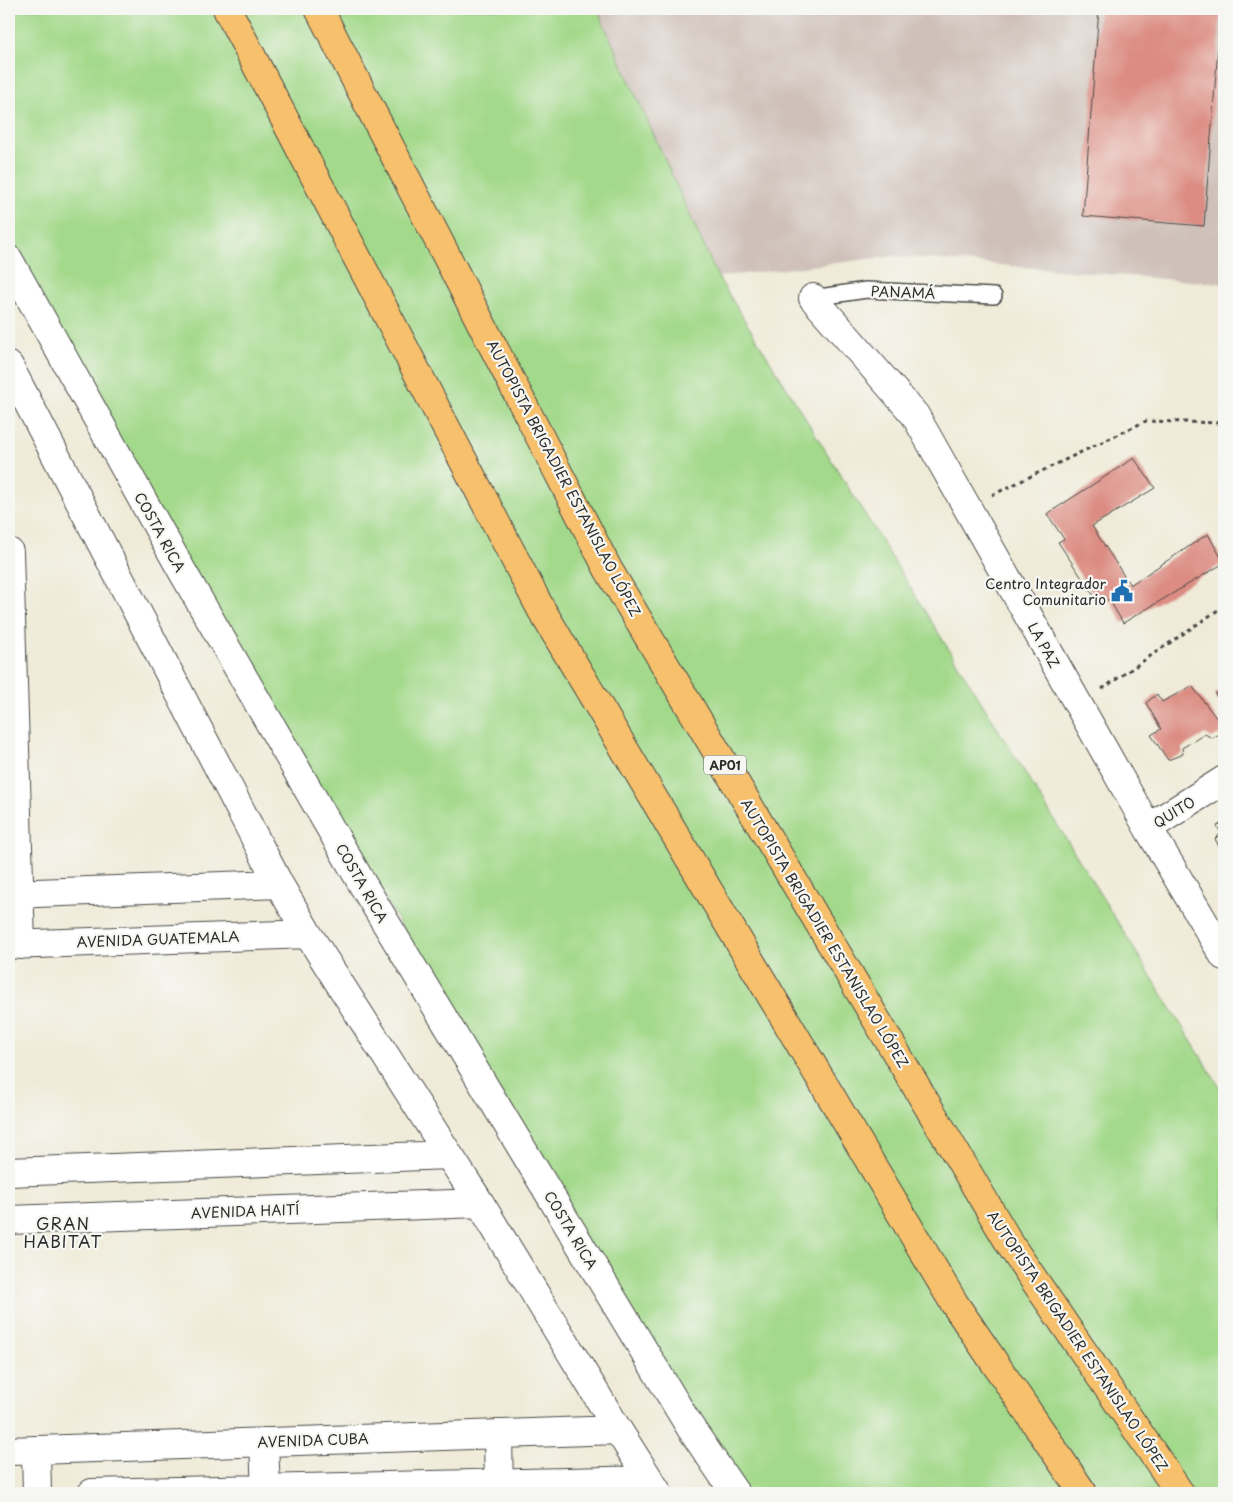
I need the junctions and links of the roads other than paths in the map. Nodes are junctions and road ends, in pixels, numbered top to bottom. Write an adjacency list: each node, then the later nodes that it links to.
1 (227, 9): 30 (highway)
2 (319, 9): 31 (highway, AUTOPISTA BRIGADIER ESTANISLAO LÓPEZ / AP01)
3 (9, 260): 29 (street, COSTA RICA)
4 (994, 296): 5 (lane, PANAMÁ)
5 (813, 298): 9 (street, LA PAZ)
6 (9, 366): 10 (street)
7 (9, 552): 11 (street)
8 (1224, 780): 9 (street, QUITO)
9 (1148, 828): 14 (street, LA PAZ)
10 (279, 884): 11 (street); 12 (street)
11 (14, 894): 13 (street)
12 (308, 934): 13 (street, AVENIDA GUATEMALA); 15 (street)
13 (15, 945)
14 (1224, 956)
15 (449, 1155): 16 (street); 17 (street)
16 (9, 1172)
17 (480, 1203): 18 (street, AVENIDA HAITÍ); 19 (street)
18 (9, 1220)
19 (618, 1430): 20 (street, AVENIDA CUBA); 24 (street)
20 (498, 1434): 21 (street, AVENIDA CUBA); 25 (street)
21 (264, 1442): 23 (street, AVENIDA CUBA); 26 (street)
22 (9, 1450): 23 (street, AVENIDA CUBA)
23 (36, 1450): 27 (street)
24 (654, 1487): 25 (street)
25 (499, 1489): 26 (street)
26 (265, 1491): 28 (street)
27 (37, 1493)
28 (92, 1493)
29 (735, 1493)
30 (1083, 1493)
31 (1180, 1493)

